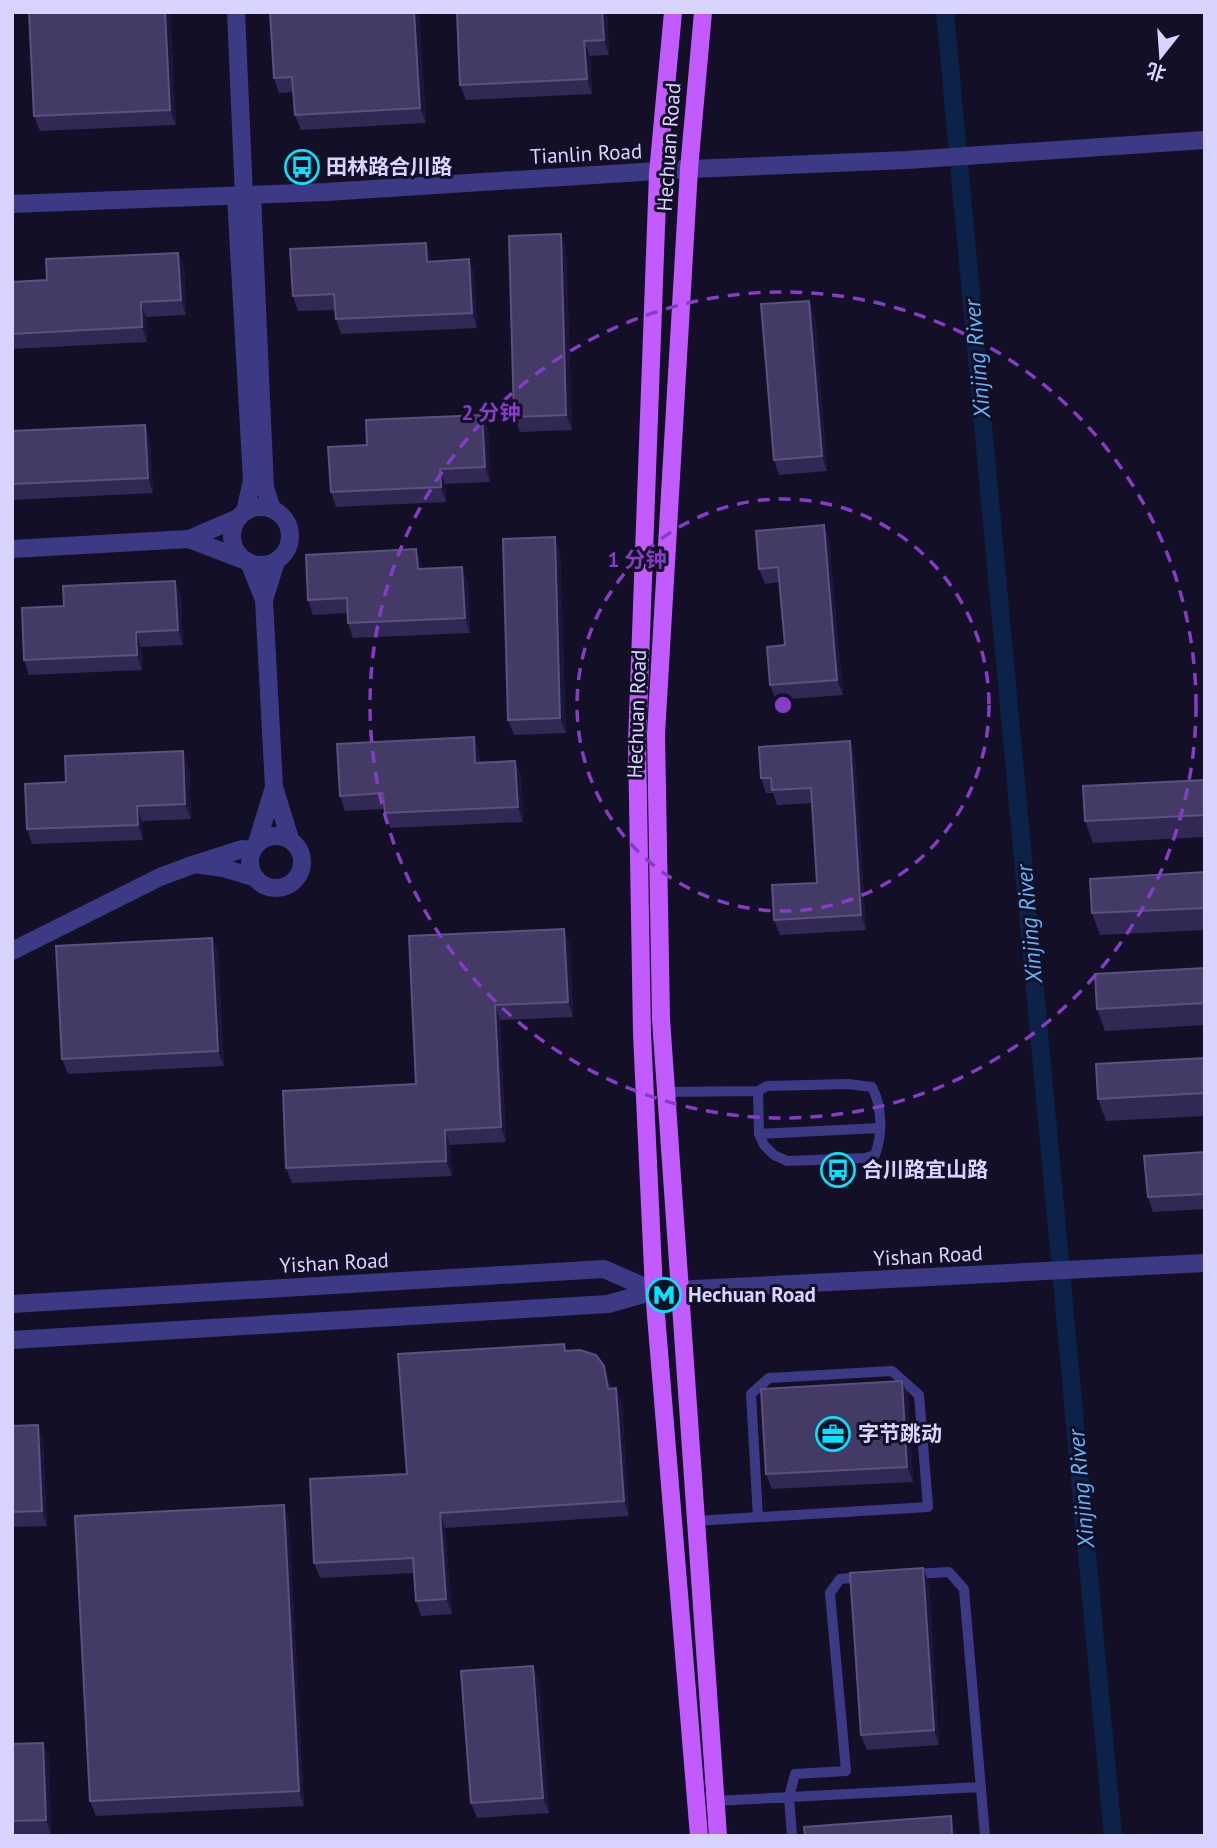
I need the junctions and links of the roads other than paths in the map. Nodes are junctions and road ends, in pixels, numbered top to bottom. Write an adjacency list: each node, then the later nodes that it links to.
1 (236, 12): 7 (street)
2 (673, 12): 6 (main road, Hechuan Road)
3 (703, 12): 5 (main road, Hechuan Road)
4 (1205, 140): 5 (street, Tianlin Road)
5 (690, 169): 6 (street, Tianlin Road); 23 (main road, Hechuan Road)
6 (658, 173): 7 (street, Tianlin Road); 27 (main road, Hechuan Road)
7 (244, 196): 8 (street, Tianlin Road); 9 (street); 10 (street)
8 (12, 204)
9 (272, 509): 10 (street); 14 (street)
10 (241, 515): 11 (street); 13 (street)
11 (189, 539): 12 (street); 13 (street)
12 (12, 549)
13 (246, 561): 14 (street); 15 (street)
14 (275, 561): 15 (street)
15 (264, 600): 16 (street)
16 (274, 787): 17 (street); 18 (street)
17 (290, 839): 18 (street); 20 (street)
18 (255, 846): 19 (street); 20 (street)
19 (195, 864): 20 (street); 21 (street)
20 (256, 878)
21 (12, 951)
22 (758, 1091): 23 (lane); 24 (lane); 25 (lane)
23 (666, 1092): 28 (main road, Hechuan Road)
24 (880, 1128): 25 (lane); 25 (lane)
25 (759, 1134)
26 (1205, 1263): 28 (street, Yishan Road)
27 (654, 1291): 28 (street, Yishan Road); 29 (street, Yishan Road); 30 (street, Yishan Road); 38 (main road, Hechuan Road)
28 (679, 1292): 32 (main road, Hechuan Road)
29 (12, 1304)
30 (12, 1340)
31 (758, 1517): 31 (lane); 32 (lane)
32 (695, 1521): 37 (main road, Hechuan Road)
33 (908, 1574): 35 (lane)
34 (881, 1576): 36 (lane)
35 (981, 1787): 36 (lane); 41 (lane)
36 (789, 1797): 37 (lane); 40 (lane)
37 (715, 1801): 39 (main road, Hechuan Road)
38 (699, 1836)
39 (718, 1836)
40 (792, 1836)
41 (985, 1836)

